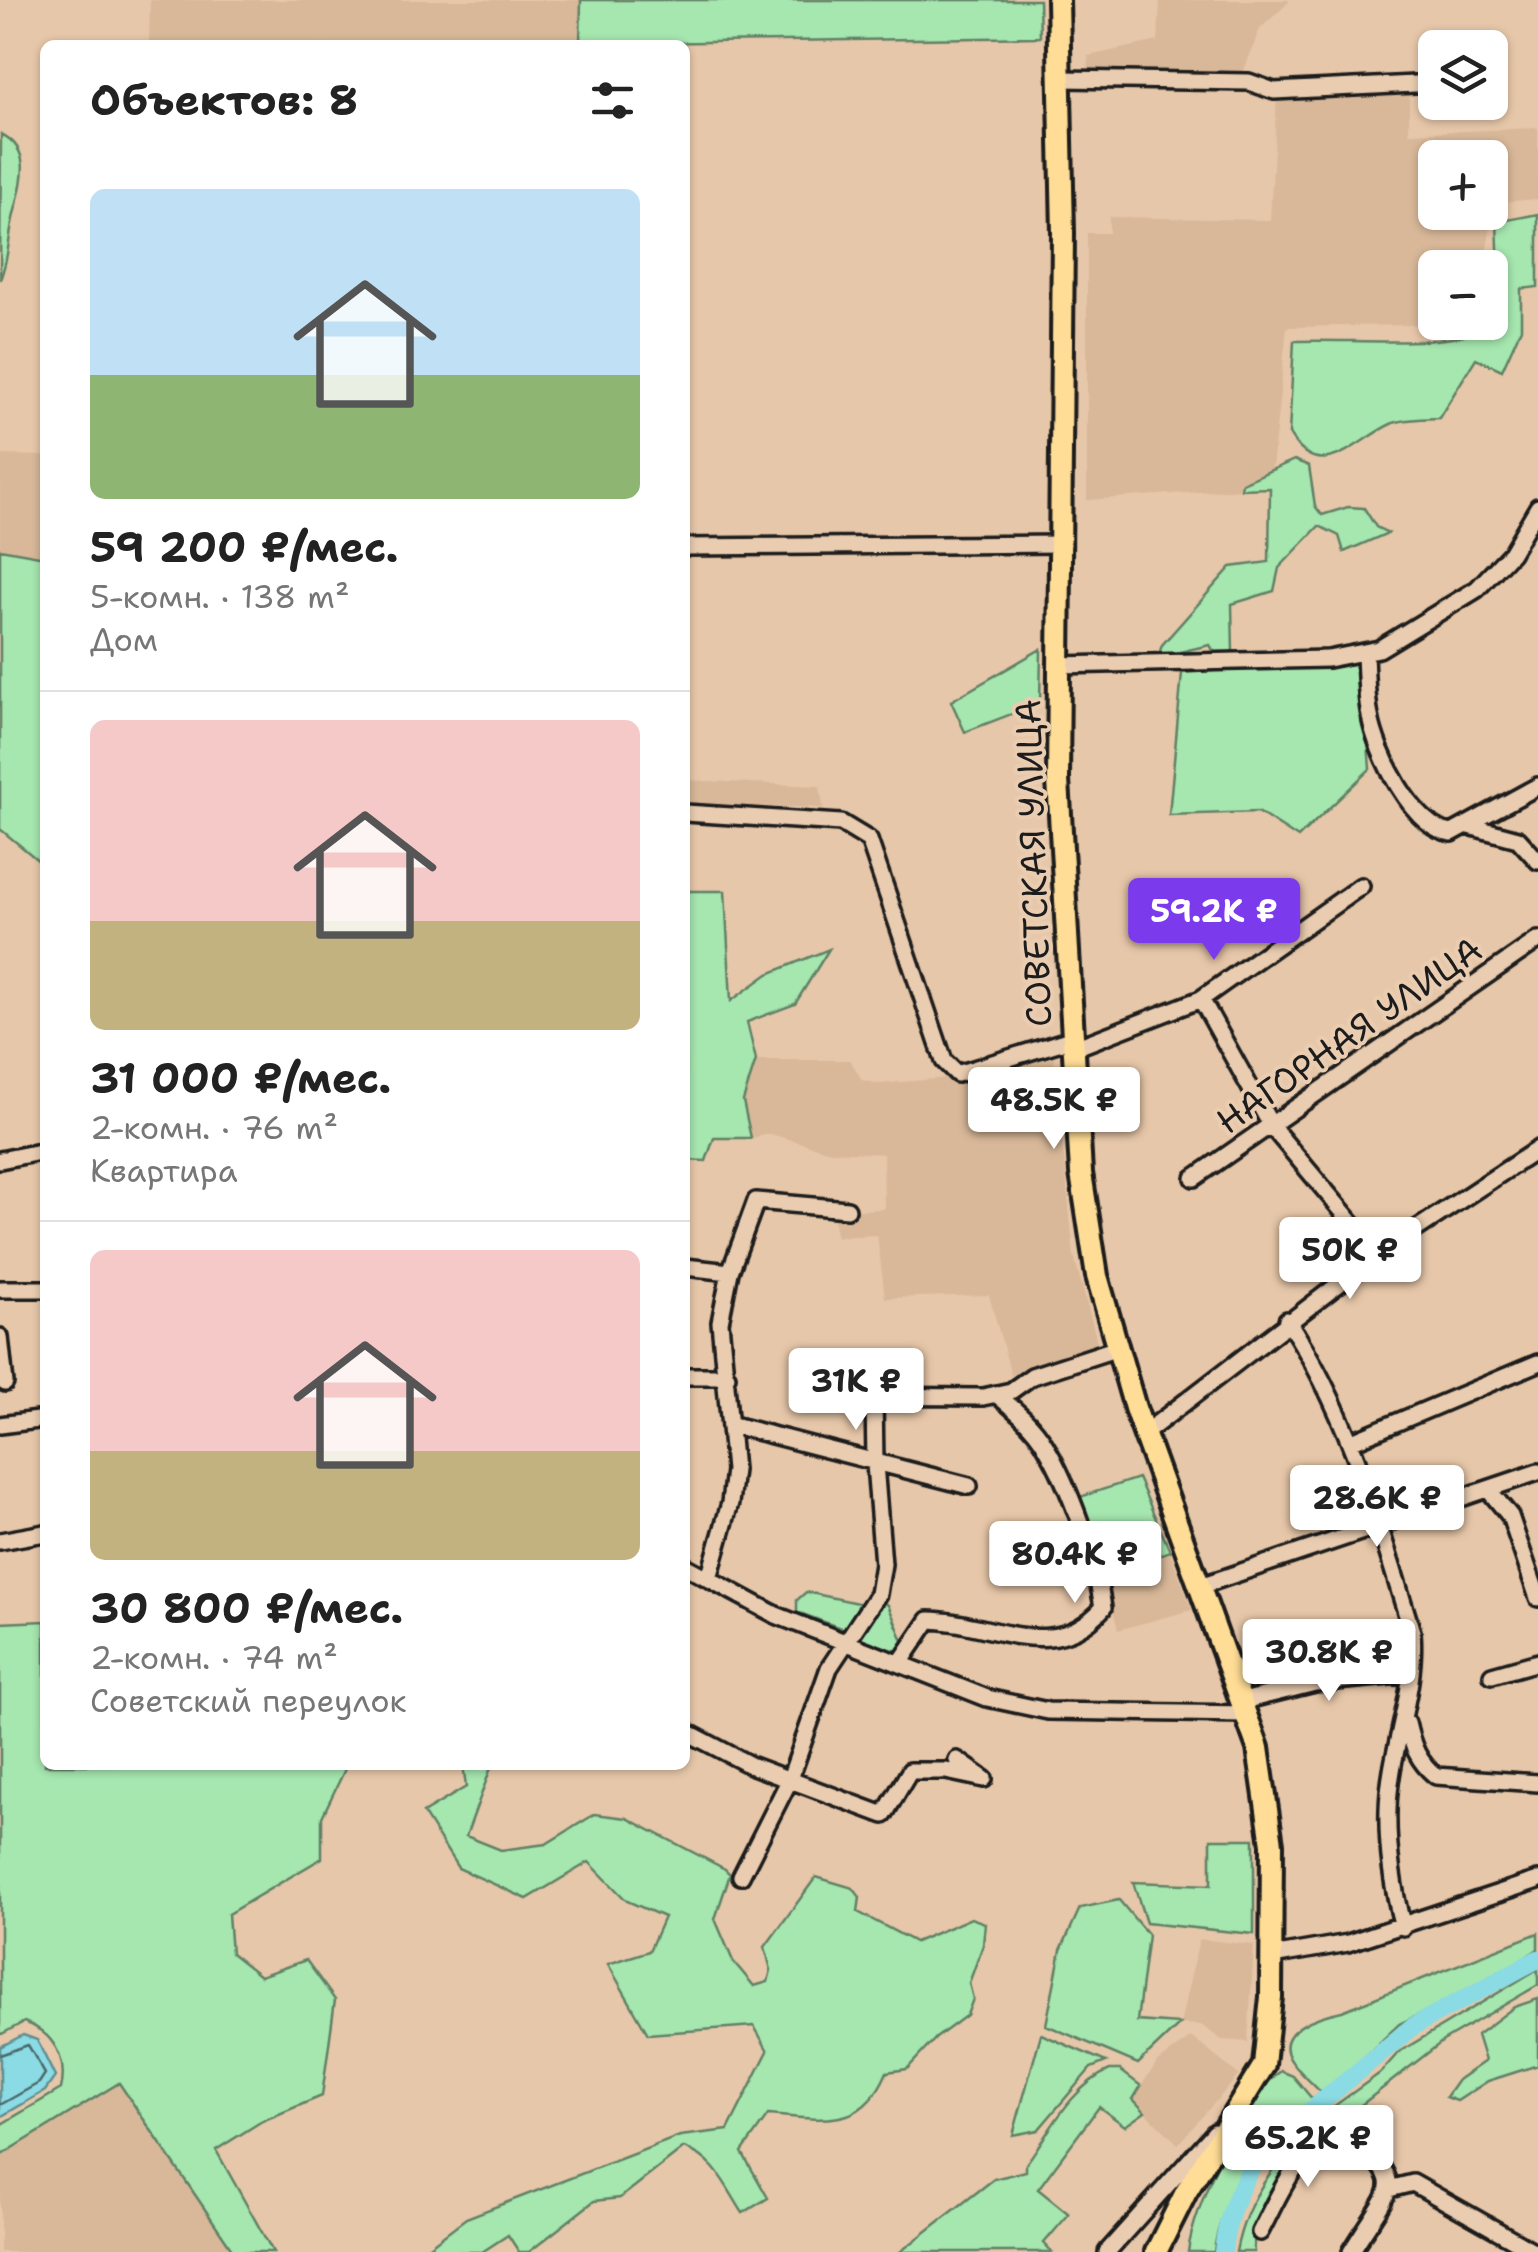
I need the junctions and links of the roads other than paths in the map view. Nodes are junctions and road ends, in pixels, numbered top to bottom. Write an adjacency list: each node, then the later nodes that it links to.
1 (1058, 0): 2 (main road, СОВЕТСКАЯ УЛИЦА)
2 (1062, 79): 3 (street); 5 (main road, СОВЕТСКАЯ УЛИЦА)
3 (1418, 84)
4 (1538, 508): 7 (street)
5 (1063, 544): 6 (street); 8 (main road, СОВЕТСКАЯ УЛИЦА)
6 (690, 547)
7 (1364, 654): 8 (street); 11 (street)
8 (1059, 665): 16 (main road, СОВЕТСКАЯ УЛИЦА)
9 (1538, 786): 11 (street)
10 (690, 813): 16 (street)
11 (1469, 826): 12 (street)
12 (1538, 860)
13 (1361, 886): 15 (street)
14 (1538, 940): 17 (street, НАГОРНАЯ УЛИЦА)
15 (1201, 999): 16 (street); 17 (street)
16 (1072, 1044): 30 (main road, СОВЕТСКАЯ УЛИЦА)
17 (1272, 1127): 21 (street, НАГОРНАЯ УЛИЦА); 23 (street)
18 (1538, 1149): 23 (street)
19 (40, 1152): 20 (street)
20 (0, 1160)
21 (1194, 1178)
22 (847, 1208): 25 (street)
23 (1374, 1257): 28 (street)
24 (690, 1267): 25 (street)
25 (730, 1272): 33 (street)
26 (40, 1288): 27 (street)
27 (0, 1290)
28 (1287, 1320): 41 (street); 42 (street)
29 (0, 1338): 34 (street)
30 (1118, 1348): 37 (street); 41 (main road, СОВЕТСКАЯ УЛИЦА)
31 (1538, 1363): 42 (street)
32 (690, 1376): 33 (street)
33 (726, 1376): 40 (street)
34 (5, 1383)
35 (810, 1384): 36 (street)
36 (876, 1388): 37 (street); 43 (street)
37 (996, 1394): 55 (street)
38 (40, 1420): 39 (street)
39 (0, 1425)
40 (733, 1425): 43 (street); 51 (street)
41 (1144, 1433): 52 (main road, СОВЕТСКАЯ УЛИЦА)
42 (1350, 1442): 47 (street)
43 (875, 1464): 45 (street); 54 (street)
44 (1538, 1472): 46 (street)
45 (969, 1486)
46 (1488, 1489): 47 (street); 53 (street)
47 (1380, 1525): 52 (street); 57 (street)
48 (40, 1535): 49 (street)
49 (0, 1541)
50 (690, 1568): 51 (street)
51 (709, 1578): 54 (street)
52 (1200, 1586): 59 (main road, СОВЕТСКАЯ УЛИЦА)
53 (1538, 1598)
54 (846, 1642): 55 (street); 63 (street)
55 (900, 1662): 59 (street)
56 (1538, 1662): 58 (street)
57 (1411, 1674): 59 (street); 60 (street)
58 (1492, 1676)
59 (1245, 1708): 68 (main road, СОВЕТСКАЯ УЛИЦА)
60 (1406, 1719): 64 (street); 67 (street)
61 (690, 1734): 63 (street)
62 (957, 1760): 63 (street)
63 (790, 1779): 65 (street)
64 (1538, 1783)
65 (741, 1876)
66 (1538, 1880): 67 (street)
67 (1403, 1927): 68 (street)
68 (1272, 1956): 69 (main road, СОВЕТСКАЯ УЛИЦА)
69 (1238, 2106): 72 (street, СОВЕТСКАЯ УЛИЦА); 73 (main road, СОВЕТСКАЯ УЛИЦА)
70 (1389, 2190): 71 (street); 74 (street); 75 (street)
71 (1260, 2232)
72 (1108, 2252)
73 (1156, 2252)
74 (1351, 2252)
75 (1535, 2252)

